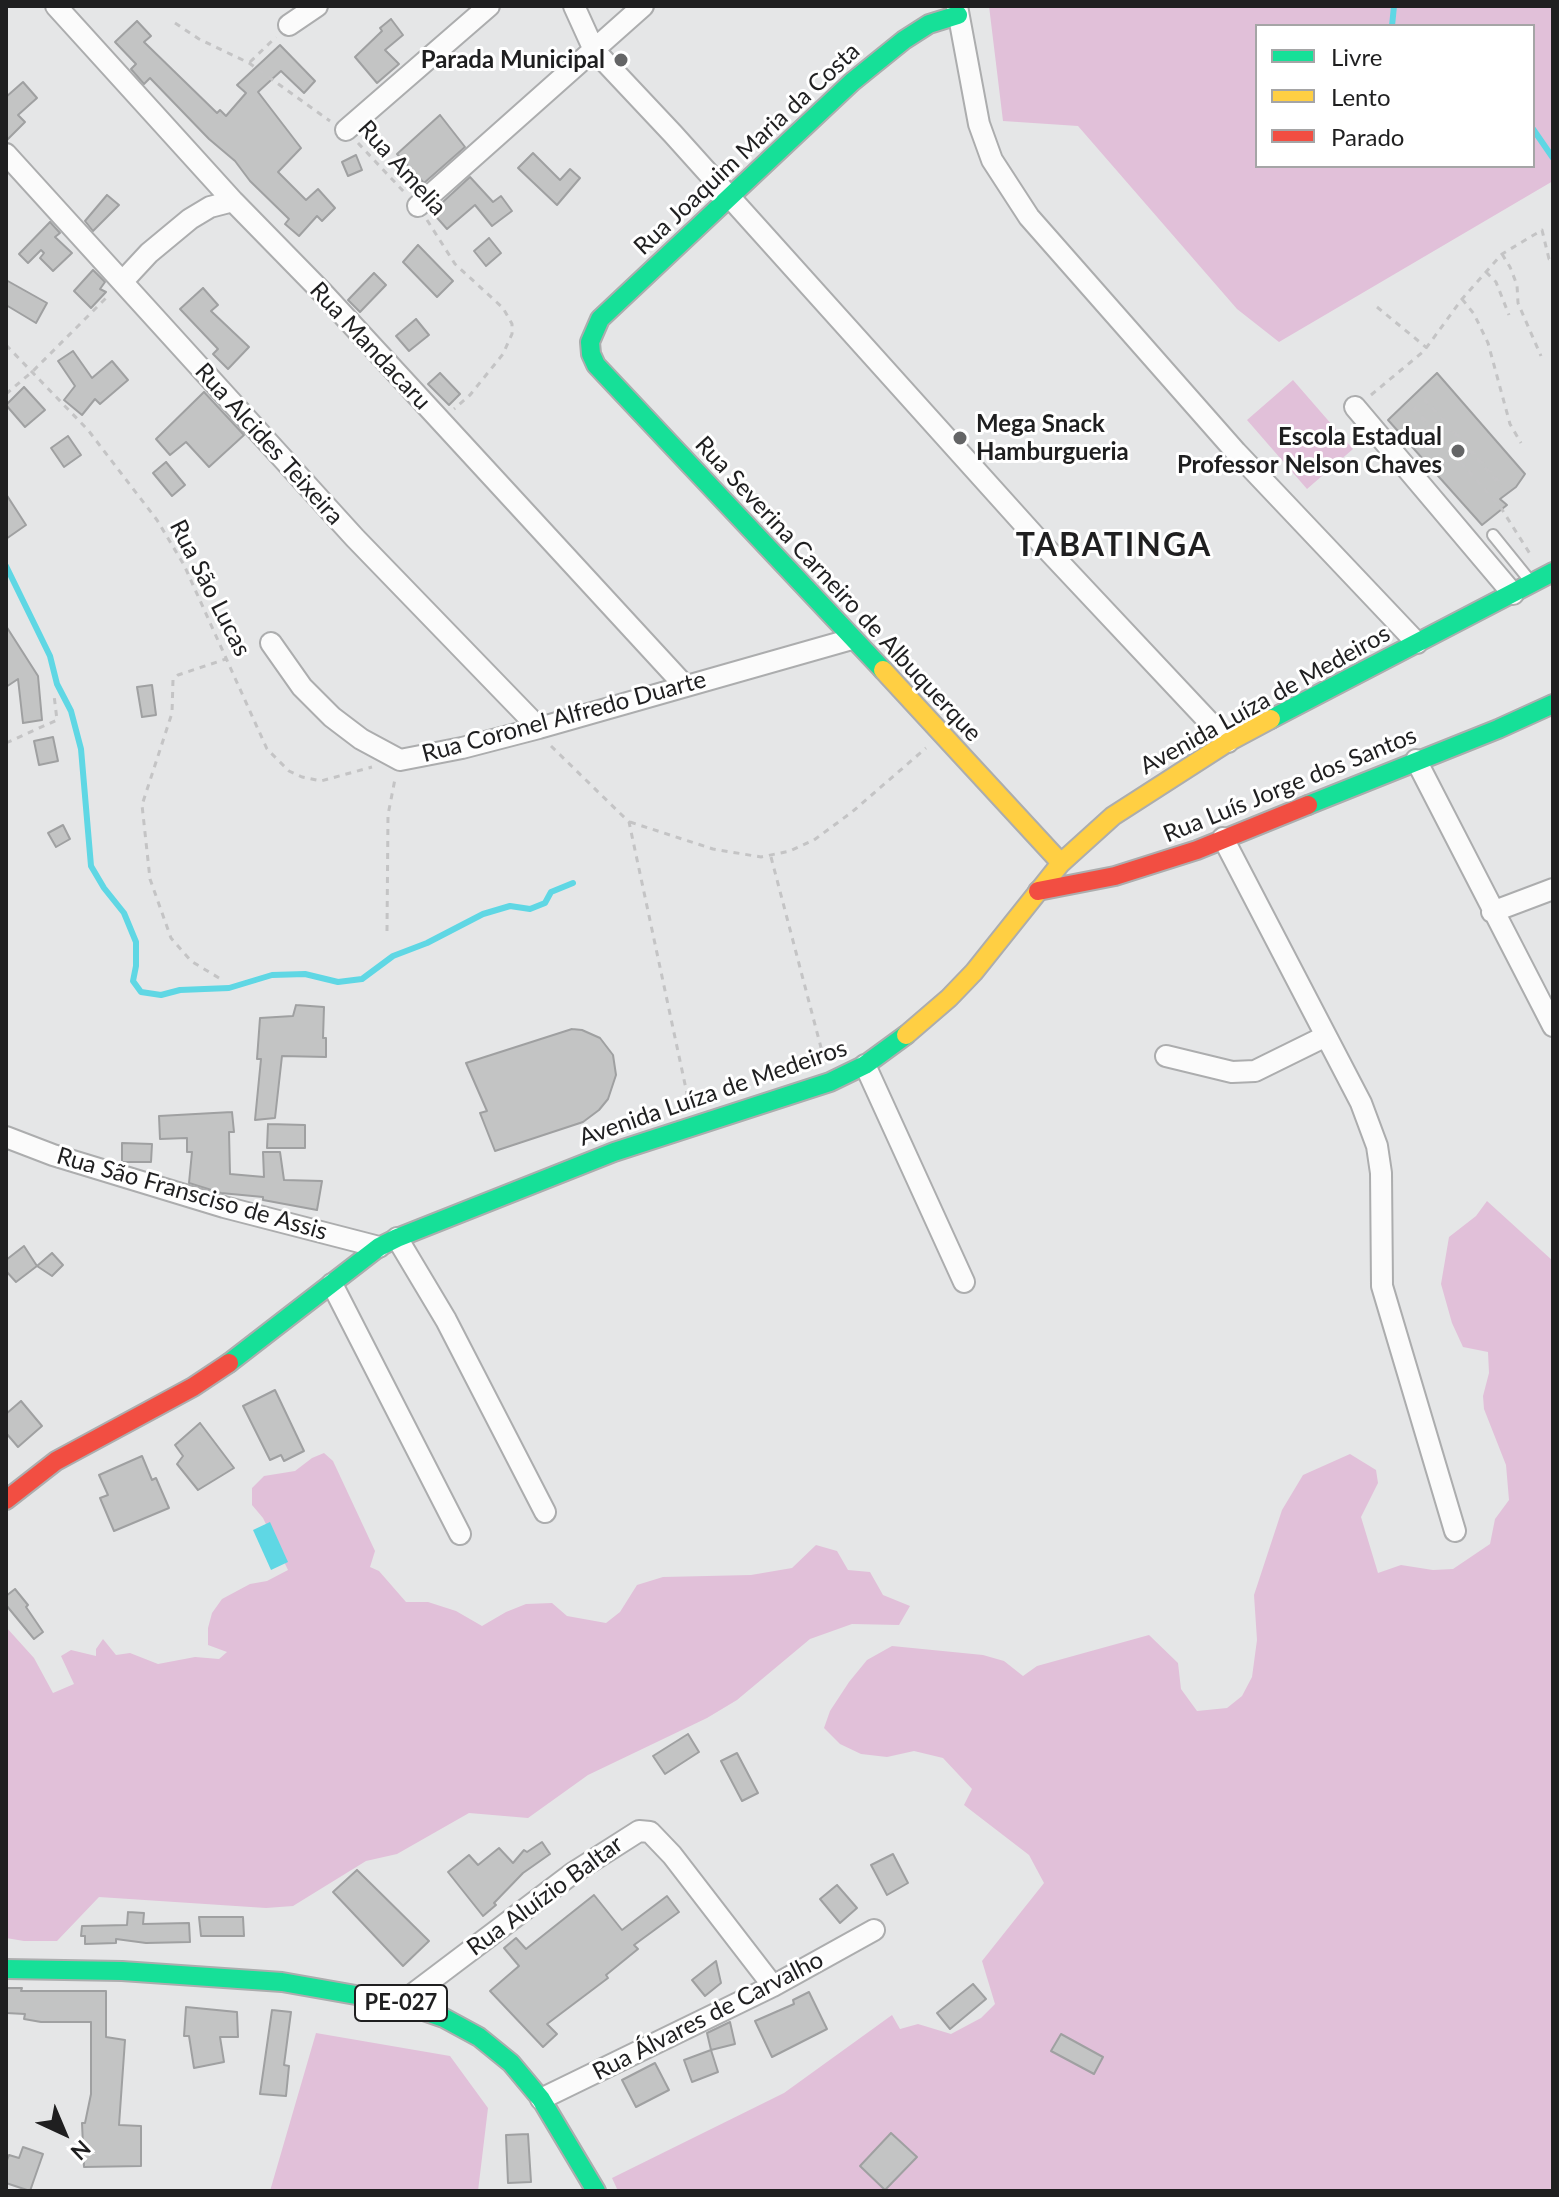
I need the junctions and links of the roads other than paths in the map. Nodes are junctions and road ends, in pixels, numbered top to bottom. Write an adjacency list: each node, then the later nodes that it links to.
1 (56, 6): 12 (street, Rua Mandacaru)
2 (317, 6): 7 (street)
3 (489, 6): 9 (street)
4 (574, 6): 8 (street)
5 (643, 6): 8 (street)
6 (958, 10): 11 (street, Rua Joaquim Maria da Costa); 22 (street)
7 (289, 25)
8 (594, 50): 11 (street); 13 (street)
9 (346, 130)
10 (6, 154): 14 (street, Rua Alcides Teixeira)
11 (730, 199): 15 (street, Rua Joaquim Maria da Costa); 26 (street)
12 (233, 201): 14 (street); 23 (street, Rua Mandacaru)
13 (418, 206)
14 (123, 281): 25 (street, Rua Alcides Teixeira)
15 (590, 342): 20 (street, Rua Severina Carneiro de Albuquerque)
16 (1355, 407): 19 (street)
17 (1493, 535): 18 (lane)
18 (1543, 578): 19 (street, Avenida Luíza de Medeiros)
19 (1513, 594): 22 (street, Avenida Luíza de Medeiros)
20 (852, 639): 23 (street, Rua Coronel Alfredo Duarte); 29 (street, Rua Severina Carneiro de Albuquerque)
21 (271, 643): 25 (street, Rua Coronel Alfredo Duarte)
22 (1417, 643): 26 (street, Avenida Luíza de Medeiros)
23 (685, 686): 25 (street, Rua Coronel Alfredo Duarte)
24 (1553, 704): 27 (street, Rua Luís Jorge dos Santos)
25 (537, 728)
26 (1228, 742): 29 (street, Avenida Luíza de Medeiros)
27 (1416, 760): 28 (street, Rua Luís Jorge dos Santos); 32 (street)
28 (1223, 838): 31 (street, Rua Luís Jorge dos Santos); 34 (street)
29 (1061, 863): 31 (street, Avenida Luíza de Medeiros)
30 (1553, 889): 32 (street)
31 (1038, 891): 36 (street, Avenida Luíza de Medeiros)
32 (1492, 912): 33 (street)
33 (1553, 1026)
34 (1326, 1036): 35 (street); 43 (street)
35 (1166, 1056)
36 (865, 1065): 38 (street, Avenida Luíza de Medeiros); 39 (street)
37 (6, 1137): 38 (street, Rua São Fransciso de Assis)
38 (388, 1243): 40 (street, Avenida Luíza de Medeiros); 42 (street)
39 (964, 1282)
40 (332, 1284): 41 (street, Avenida Luíza de Medeiros); 44 (street)
41 (6, 1500)
42 (545, 1512)
43 (1455, 1531)
44 (460, 1534)
45 (874, 1930): 49 (street, Rua Álvares de Carvalho)
46 (6, 1950): 48 (street, PE-027)
47 (6, 1969): 48 (street, PE-027)
48 (122, 1971): 50 (street, PE-027)
49 (773, 1986): 50 (street, Rua Aluízio Baltar); 51 (street, Rua Álvares de Carvalho)
50 (401, 2003): 51 (street, PE-027)
51 (541, 2099): 52 (street, PE-027)
52 (596, 2191)

